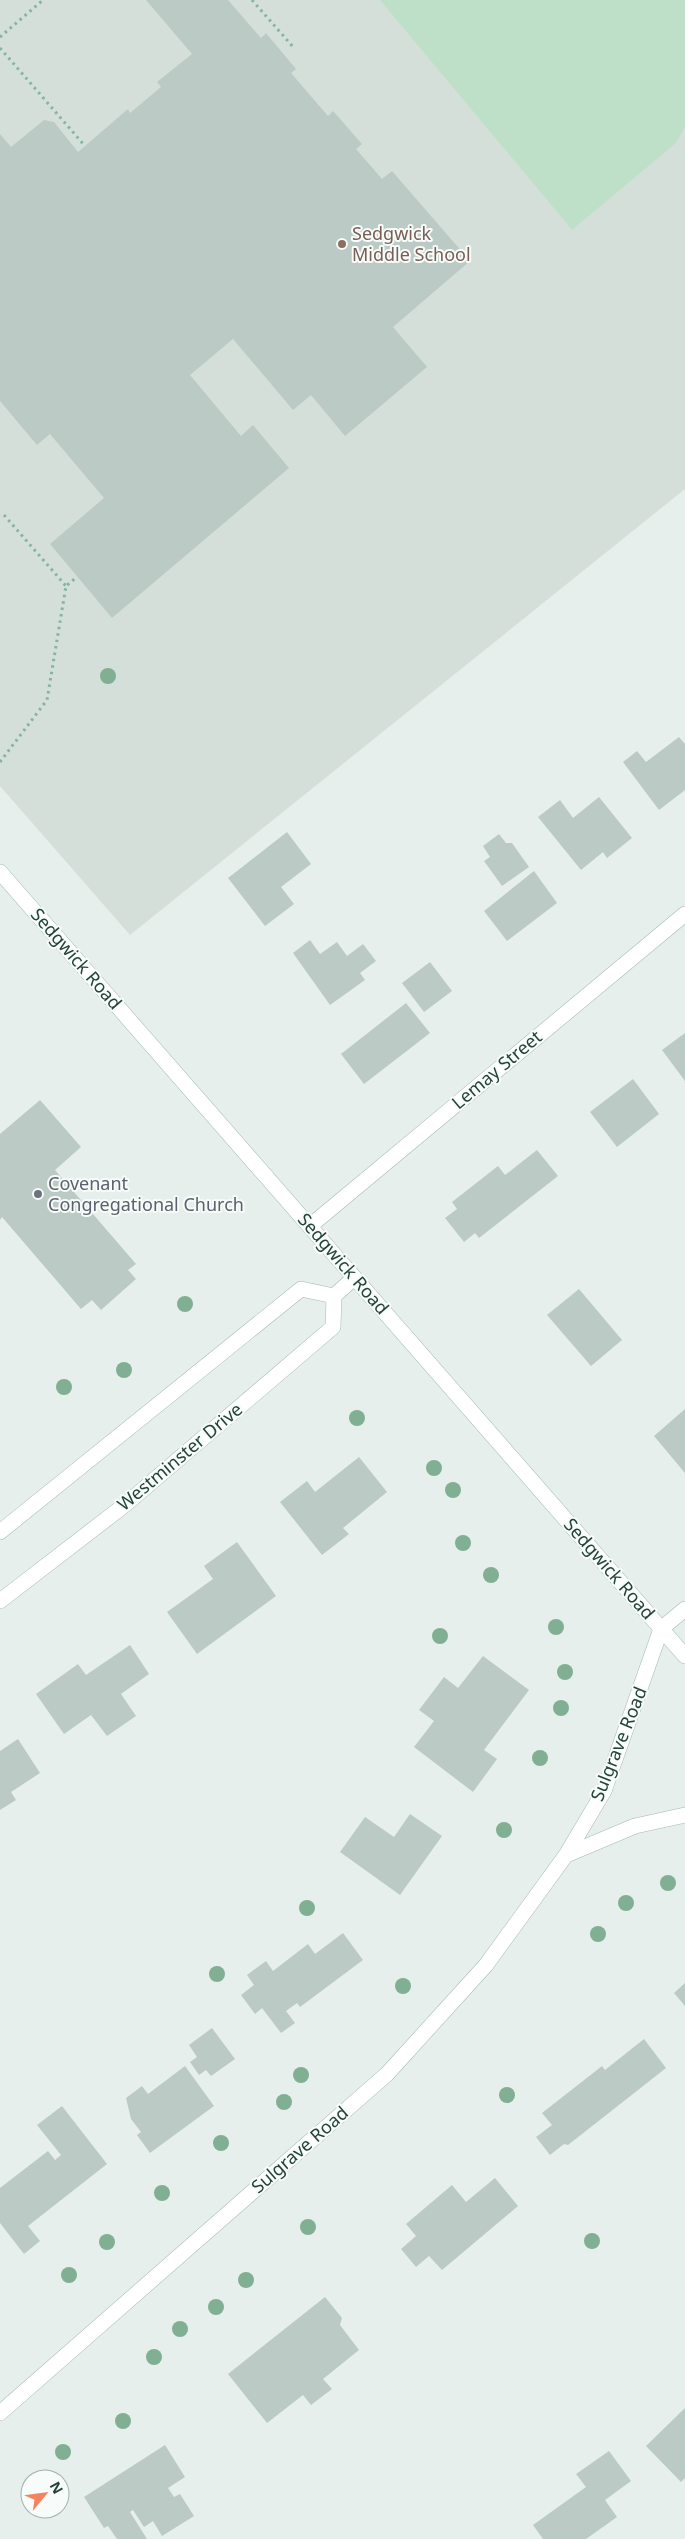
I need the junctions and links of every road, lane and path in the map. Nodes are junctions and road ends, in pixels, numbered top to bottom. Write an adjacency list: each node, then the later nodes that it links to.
1 (43, 0): 3 (path)
2 (252, 0): 5 (path)
3 (0, 37)
4 (0, 48): 6 (path)
5 (294, 48)
6 (85, 146)
7 (4, 515): 9 (path)
8 (77, 577): 9 (path)
9 (66, 586): 10 (path)
10 (0, 762)
11 (0, 872): 13 (street, Sedgwick Road)
12 (685, 914): 13 (street, Lemay Street)
13 (310, 1226): 14 (street, Sedgwick Road)
14 (354, 1278): 15 (street); 19 (street, Sedgwick Road)
15 (334, 1296): 16 (street); 17 (street, Westminster Drive)
16 (0, 1532)
17 (0, 1601)
18 (685, 1609): 19 (street)
19 (661, 1629): 20 (street, Sedgwick Road); 22 (street, Sulgrave Road)
20 (685, 1656)
21 (685, 1815): 22 (street)
22 (566, 1855): 23 (street, Sulgrave Road)
23 (0, 2413)

